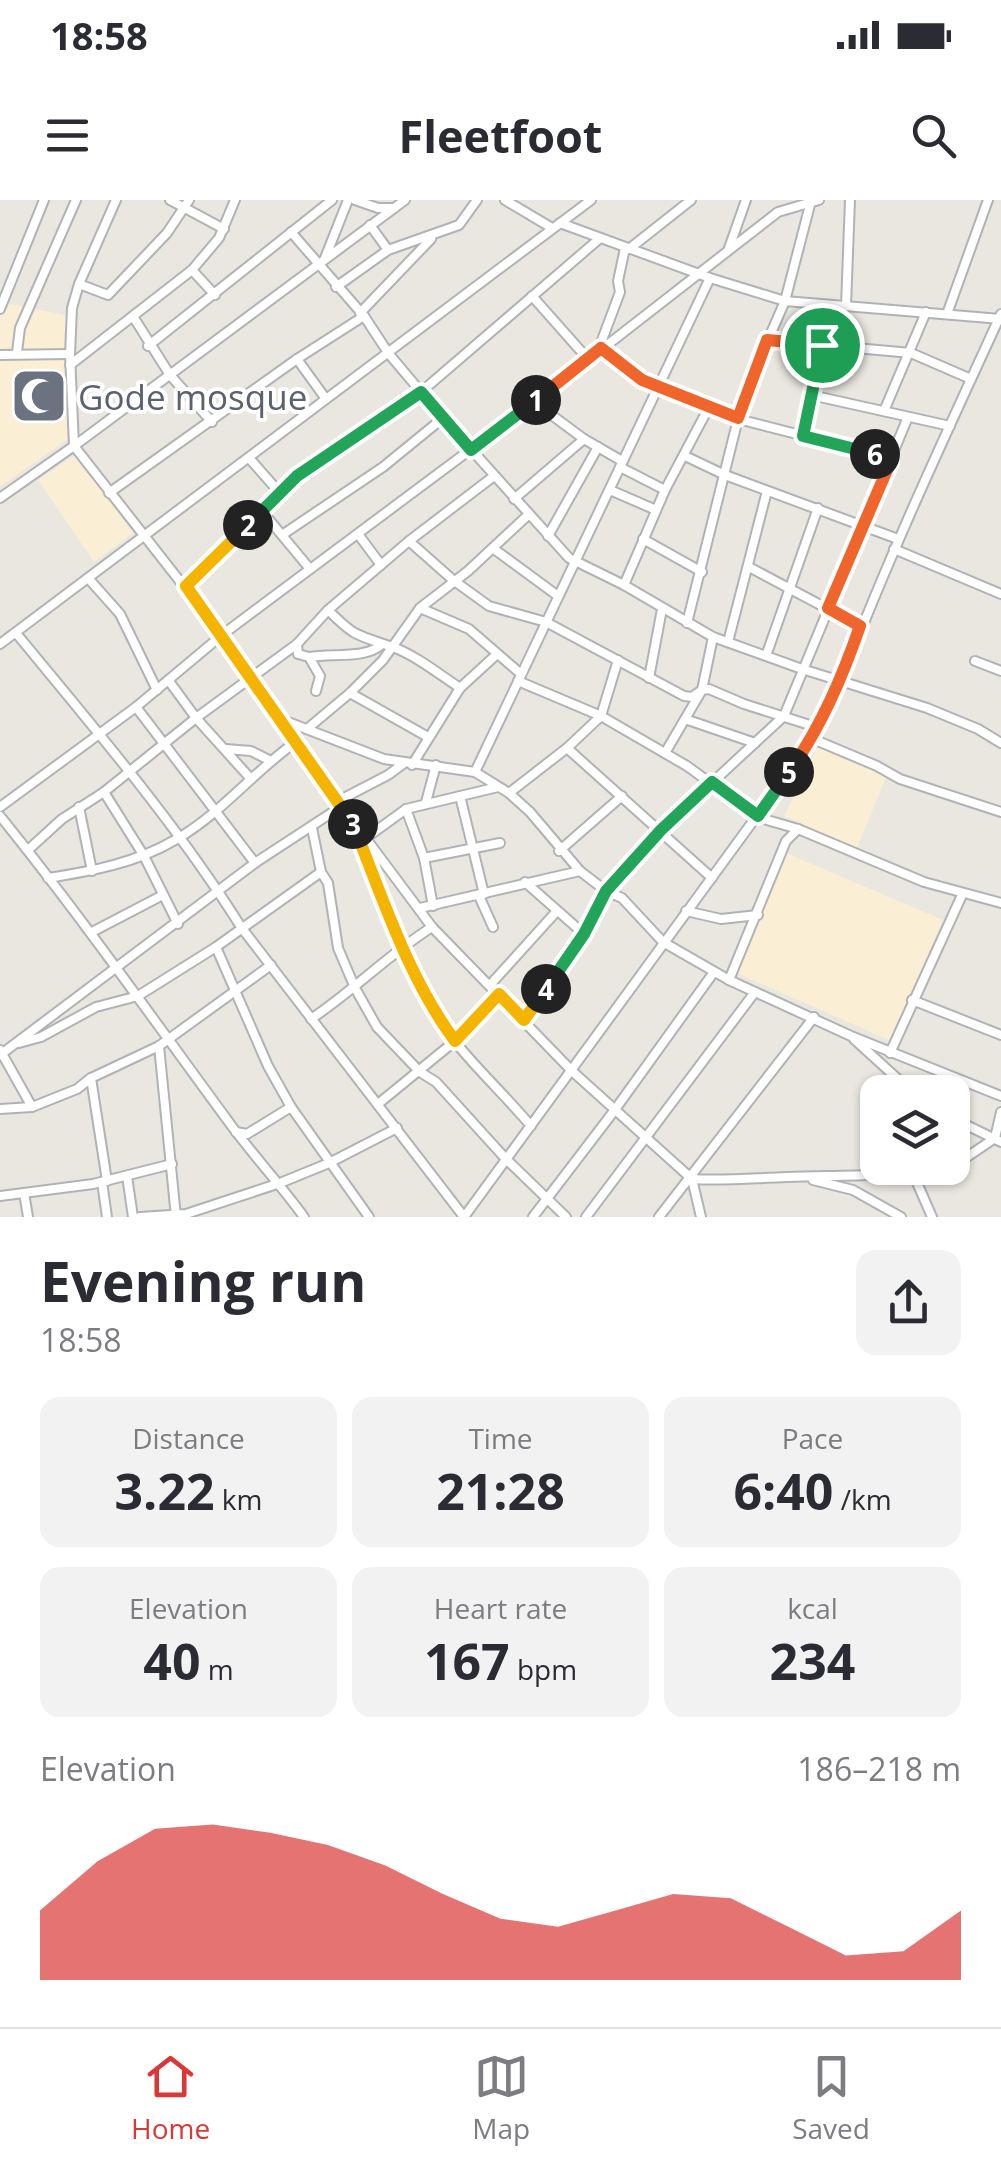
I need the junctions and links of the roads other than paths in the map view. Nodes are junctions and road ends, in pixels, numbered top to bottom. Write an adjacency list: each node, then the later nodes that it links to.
1 (44, 200): 40 (street)
2 (76, 200): 50 (street)
3 (116, 200): 34 (street)
4 (170, 200): 19 (street)
5 (235, 200): 23 (street)
6 (332, 200): 24 (street)
7 (351, 200): 20 (street); 30 (street)
8 (405, 200): 20 (street)
9 (477, 200): 25 (street)
10 (504, 200): 21 (street)
11 (572, 200): 21 (street)
12 (591, 200): 21 (street)
13 (691, 200): 27 (street)
14 (746, 200): 29 (street)
15 (819, 200): 18 (street)
16 (850, 200): 39 (street)
17 (988, 200): 43 (street)
18 (811, 201): 29 (street); 38 (street)
19 (186, 204): 23 (street); 34 (street)
20 (394, 208): 22 (street)
21 (560, 223): 26 (street); 53 (street)
22 (370, 225): 28 (street); 30 (street)
23 (224, 229): 31 (street)
24 (291, 232): 30 (street); 36 (street)
25 (434, 236): 28 (street); 42 (street)
26 (599, 239): 27 (street); 37 (street)
27 (627, 248): 32 (street); 49 (street)
28 (388, 250): 35 (street)
29 (728, 250): 32 (street)
30 (320, 264): 35 (street); 58 (street)
31 (192, 270): 36 (street); 45 (street)
32 (699, 274): 33 (street); 49 (street)
33 (710, 278): 38 (street); 60 (street)
34 (78, 284): 52 (street)
35 (336, 287): 42 (street)
36 (215, 294): 48 (street)
37 (532, 296): 55 (street); 61 (street)
38 (785, 300): 39 (street); 46 (street)
39 (846, 306): 41 (street)
40 (0, 310)
41 (926, 312): 43 (street); 51 (street)
42 (362, 314): 53 (street); 56 (street)
43 (947, 314): 44 (street)
44 (1000, 317): 59 (street)
45 (134, 318): 48 (street); 57 (street)
46 (767, 340): 47 (street); 69 (street)
47 (822, 345): 51 (street); 62 (street)
48 (148, 346): 58 (street)
49 (599, 349): 55 (street); 60 (street)
50 (17, 352): 52 (street); 54 (street)
51 (910, 352): 59 (street); 66 (street)
52 (70, 354): 57 (street)
53 (388, 354): 61 (street); 63 (street)
54 (0, 355)
55 (588, 358): 64 (street)
56 (297, 359): 63 (street); 70 (street)
57 (70, 365): 74 (street)
58 (170, 376): 70 (street); 74 (street)
59 (971, 379): 71 (street)
60 (658, 386): 65 (street); 80 (street)
61 (421, 392): 68 (street); 85 (street)
62 (811, 395): 66 (street); 72 (street)
63 (326, 399): 78 (street)
64 (534, 402): 73 (street); 76 (street)
65 (708, 407): 69 (street); 77 (street)
66 (884, 411): 67 (street)
67 (908, 417): 71 (street); 79 (street)
68 (443, 418): 76 (street); 96 (street)
69 (738, 418): 72 (street); 81 (street)
70 (212, 422): 87 (street)
71 (950, 426): 101 (street)
72 (803, 436): 79 (street)
73 (584, 439): 75 (street); 89 (street)
74 (74, 446): 87 (street); 88 (street)
75 (598, 448): 80 (street); 98 (street)
76 (471, 450): 82 (street); 95 (street)
77 (685, 456): 81 (street); 84 (street)
78 (249, 458): 85 (street); 97 (street)
79 (890, 458): 94 (street)
80 (621, 464): 83 (street); 84 (street)
81 (726, 475): 86 (street); 107 (street)
82 (494, 476): 89 (street); 100 (street)
83 (610, 490): 92 (street); 103 (street)
84 (665, 490): 92 (street)
85 (279, 492): 91 (street)
86 (767, 492): 90 (street); 105 (street)
87 (110, 493): 97 (street)
88 (0, 498)
89 (514, 499): 93 (street)
90 (818, 508): 94 (street); 112 (street)
91 (261, 510): 96 (street); 111 (street)
92 (656, 510): 99 (street)
93 (528, 515): 98 (street); 102 (street)
94 (865, 528): 101 (street); 116 (street)
95 (358, 534): 104 (street); 106 (street)
96 (282, 535): 106 (street)
97 (143, 536): 108 (street); 111 (street)
98 (548, 536): 103 (street)
99 (642, 538): 107 (street); 110 (street)
100 (409, 541): 104 (street); 109 (street)
101 (896, 544): 113 (street); 121 (street)
102 (494, 549): 109 (street); 114 (street)
103 (576, 562): 110 (street); 114 (street)
104 (381, 565): 118 (street)
105 (748, 567): 112 (street); 126 (street)
106 (310, 569): 123 (street)
107 (702, 572): 120 (street)
108 (88, 578): 122 (street); 143 (street)
109 (453, 580): 115 (street); 119 (street)
110 (624, 584): 117 (street)
111 (186, 586): 123 (street)
112 (790, 587): 116 (street); 131 (street)
113 (1001, 594)
114 (558, 596): 119 (street)
115 (420, 608): 129 (street); 130 (street)
116 (828, 608): 121 (street); 135 (street)
117 (662, 609): 120 (street); 139 (street)
118 (328, 610): 127 (street); 128 (street)
119 (546, 622): 133 (street); 138 (street)
120 (687, 624): 124 (street)
121 (860, 626): 140 (street)
122 (16, 633): 125 (street); 155 (street)
123 (222, 635): 137 (street); 141 (street)
124 (713, 636): 126 (street); 144 (street)
125 (1, 641)
126 (728, 642): 131 (street)
127 (296, 644): 132 (street); 137 (street)
128 (381, 644): 129 (street); 132 (street)
129 (392, 646): 142 (street); 146 (street)
130 (496, 655): 138 (street); 142 (street)
131 (766, 656): 135 (street)
132 (309, 657): 145 (street)
133 (618, 660): 139 (street); 148 (street)
134 (975, 661): 136 (street)
135 (802, 669): 140 (street); 149 (street)
136 (1001, 670)
137 (251, 676): 150 (street); 151 (street)
138 (520, 678): 148 (street); 169 (street)
139 (649, 678): 144 (street)
140 (842, 680): 153 (street); 160 (street)
141 (170, 681): 143 (street); 150 (street)
142 (460, 688): 156 (street)
143 (157, 690): 147 (street)
144 (702, 690): 149 (street); 152 (street)
145 (316, 691)
146 (350, 693): 154 (street); 156 (street)
147 (136, 707): 155 (street); 161 (street)
148 (601, 716): 162 (street); 164 (street)
149 (784, 716): 153 (street); 159 (street)
150 (196, 718): 161 (street); 163 (street)
151 (280, 718): 154 (street); 158 (street)
152 (685, 719): 159 (street); 164 (street)
153 (816, 727): 157 (street)
154 (307, 729): 166 (street)
155 (98, 732): 168 (street); 179 (street)
156 (428, 736): 166 (street)
157 (813, 738): 183 (street); 186 (street)
158 (296, 741): 165 (street); 178 (street)
159 (755, 743): 171 (street)
160 (1001, 743)
161 (164, 744): 168 (street); 182 (street)
162 (568, 748): 174 (street); 176 (street)
163 (226, 749): 165 (street); 170 (street)
164 (665, 753): 171 (street)
165 (269, 760): 170 (street)
166 (408, 764): 167 (street); 178 (street)
167 (436, 766): 169 (street); 177 (street)
168 (127, 772): 173 (street); 191 (street)
169 (475, 772): 172 (street)
170 (251, 779): 182 (street)
171 (712, 782): 186 (street); 189 (street)
172 (498, 787): 174 (street); 175 (street)
173 (104, 792): 180 (street); 196 (street)
174 (509, 793): 195 (street)
175 (460, 796): 177 (street); 193 (street)
176 (622, 796): 189 (street); 195 (street)
177 (426, 802): 181 (street)
178 (340, 803): 184 (street); 187 (street)
179 (0, 806)
180 (79, 807): 194 (street); 199 (street)
181 (406, 809): 190 (street); 197 (street)
182 (216, 810): 191 (street); 198 (street)
183 (1001, 812)
184 (350, 815): 190 (street); 223 (street)
185 (0, 816): 194 (street)
186 (758, 816): 188 (street); 203 (street)
187 (312, 828): 198 (street); 201 (street)
188 (798, 829): 208 (street); 215 (street)
189 (661, 830): 203 (street); 205 (street)
190 (366, 838): 212 (street)
191 (178, 839): 196 (street); 206 (street)
192 (500, 843): 193 (street)
193 (472, 848): 197 (street); 207 (street)
194 (28, 850): 202 (street)
195 (559, 850): 200 (street)
196 (144, 856): 199 (street); 209 (street)
197 (424, 858): 211 (street)
198 (255, 864): 206 (street)
199 (92, 871): 202 (street)
200 (580, 871): 204 (street); 205 (street)
201 (321, 872): 217 (street); 230 (street)
202 (48, 878): 220 (street)
203 (712, 878): 213 (street)
204 (525, 882): 207 (street); 214 (street)
205 (606, 891): 221 (street); 222 (street)
206 (220, 893): 216 (street); 217 (street)
207 (482, 895): 211 (street); 219 (street)
208 (962, 895): 210 (street); 235 (street)
209 (162, 896): 216 (street); 220 (street)
210 (1001, 903)
211 (432, 906): 212 (street)
212 (420, 908): 218 (street)
213 (686, 911): 215 (street); 222 (street)
214 (556, 912): 221 (street); 229 (street)
215 (758, 915): 228 (street)
216 (178, 924): 226 (street)
217 (241, 927): 224 (street); 225 (street)
218 (432, 927): 223 (street); 229 (street)
219 (493, 928)
220 (92, 932): 226 (street)
221 (584, 934): 238 (street)
222 (663, 942): 227 (street); 247 (street)
223 (402, 946): 230 (street); 242 (street)
224 (216, 947): 231 (street); 234 (street)
225 (270, 966): 231 (street); 237 (street)
226 (115, 968): 234 (street); 243 (street)
227 (714, 972): 228 (street); 256 (street)
228 (729, 980): 232 (street)
229 (490, 985): 233 (street)
230 (355, 988): 237 (street); 248 (street)
231 (234, 992): 241 (street); 253 (street)
232 (754, 992): 236 (street); 262 (street)
233 (499, 994): 238 (street); 242 (street)
234 (138, 996): 241 (street); 243 (street)
235 (912, 1000): 239 (street); 246 (street)
236 (814, 1017): 240 (street); 270 (street)
237 (311, 1019): 252 (street)
238 (524, 1020): 247 (street)
239 (1001, 1035)
240 (851, 1036): 246 (street); 249 (street)
241 (168, 1040): 244 (street); 261 (street)
242 (455, 1041): 248 (street); 258 (street)
243 (12, 1044): 245 (street)
244 (159, 1046): 250 (street); 267 (street)
245 (1, 1053): 254 (street)
246 (890, 1053): 251 (street)
247 (572, 1071): 256 (street); 258 (street)
248 (420, 1072): 252 (street); 265 (street)
249 (893, 1075)
250 (91, 1078): 254 (street); 272 (street)
251 (1001, 1096)
252 (378, 1104): 260 (street)
253 (291, 1106): 261 (street); 266 (street)
254 (32, 1107): 255 (street)
255 (0, 1110)
256 (614, 1112): 262 (street); 277 (street)
257 (1001, 1112): 263 (street)
258 (531, 1126): 265 (street)
259 (970, 1127): 263 (street)
260 (396, 1128): 266 (street); 284 (street)
261 (236, 1132): 273 (street)
262 (644, 1139): 270 (street); 287 (street)
263 (998, 1140): 264 (street)
264 (970, 1156)
265 (505, 1158): 277 (street); 284 (street)
266 (329, 1163): 273 (street); 283 (street)
267 (172, 1164): 268 (street); 278 (street)
268 (127, 1176): 272 (street); 281 (street)
269 (799, 1177): 270 (street); 271 (street); 290 (street)
270 (691, 1178): 288 (street); 289 (street)
271 (860, 1178)
272 (104, 1182): 275 (street); 280 (street)
273 (280, 1183): 278 (street); 282 (street)
274 (918, 1185): 291 (street)
275 (24, 1193): 276 (street); 279 (street)
276 (0, 1196)
277 (546, 1198): 285 (street); 286 (street)
278 (176, 1215): 281 (street)
279 (28, 1217)
280 (106, 1217)
281 (136, 1217)
282 (303, 1217)
283 (369, 1217)
284 (464, 1217)
285 (533, 1217)
286 (566, 1217)
287 (586, 1217)
288 (659, 1217)
289 (700, 1217)
290 (902, 1217)
291 (932, 1217)

